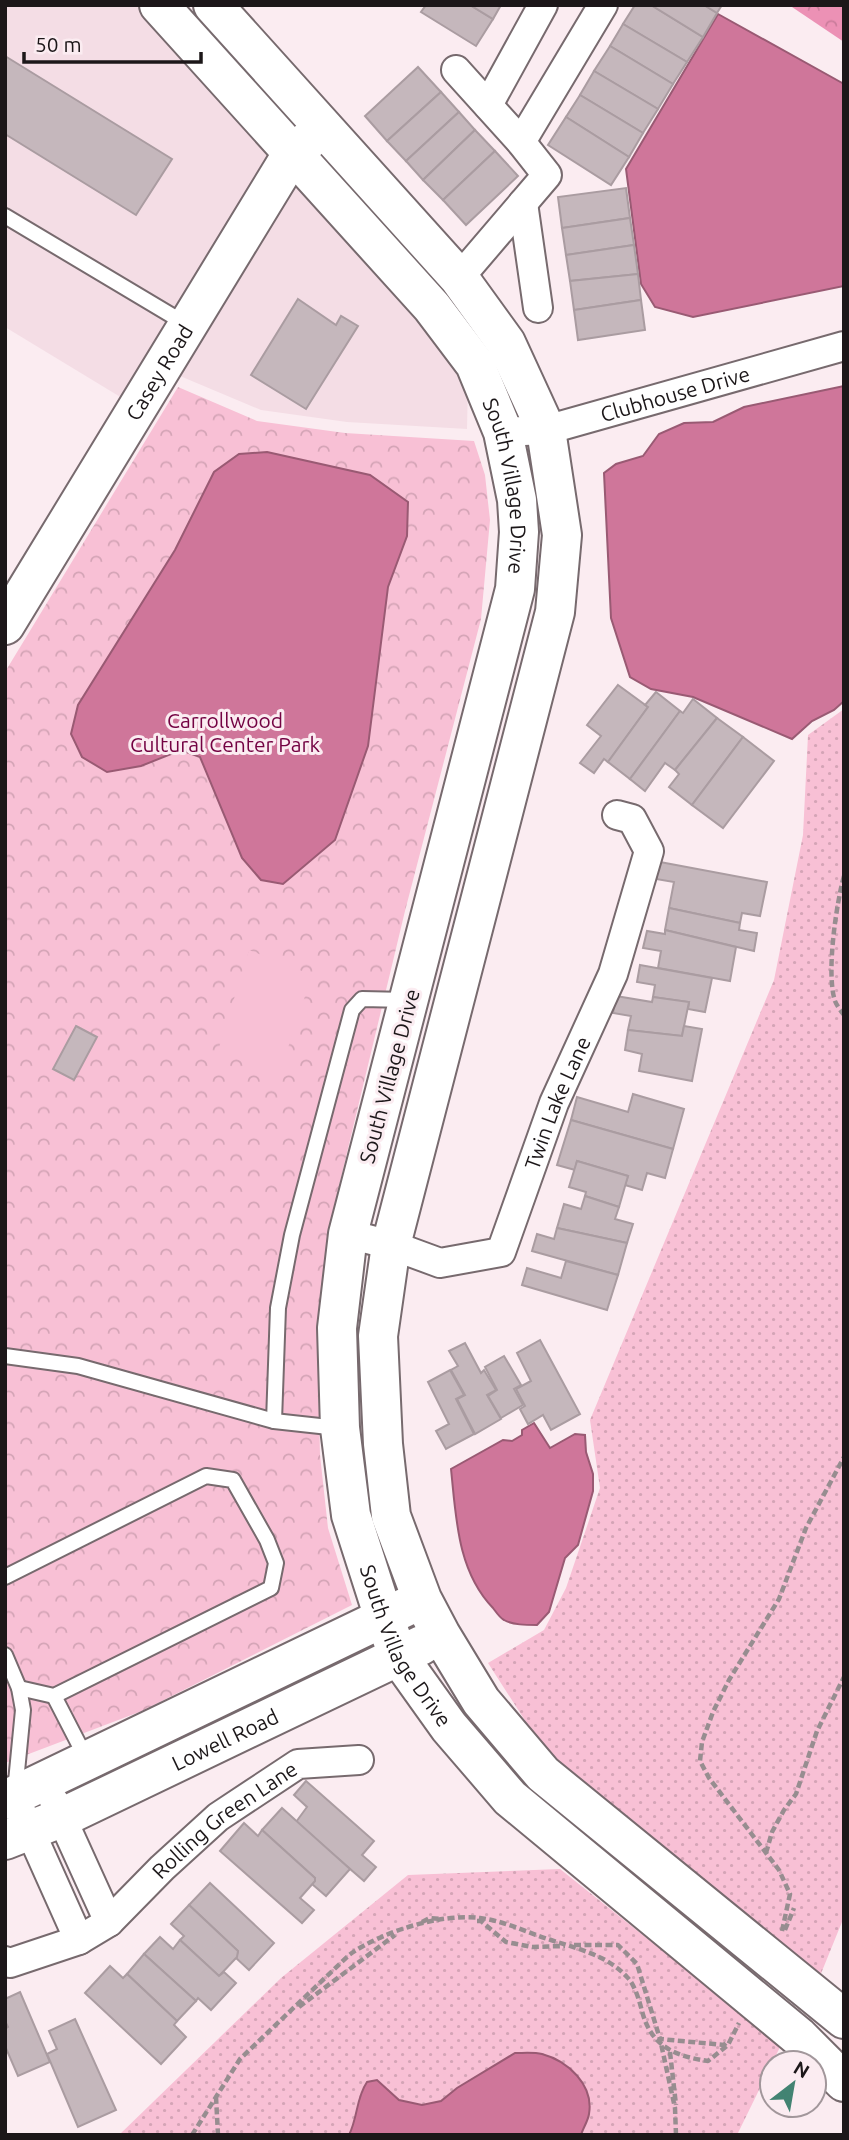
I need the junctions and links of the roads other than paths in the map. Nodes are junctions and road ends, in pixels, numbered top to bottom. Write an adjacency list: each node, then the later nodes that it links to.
1 (159, 5): 9 (street, South Village Drive)
2 (213, 5): 7 (street, South Village Drive)
3 (543, 5): 6 (street)
4 (603, 5): 8 (street)
5 (456, 70): 6 (street)
6 (488, 105): 8 (street)
7 (323, 127): 9 (street, Casey Road); 12 (street, South Village Drive)
8 (521, 142): 10 (street)
9 (292, 154): 14 (street, Casey Road); 17 (street, South Village Drive)
10 (523, 203): 12 (street); 13 (street)
11 (5, 216): 14 (lane)
12 (459, 278): 16 (street, South Village Drive)
13 (538, 308)
14 (187, 325): 18 (street, Casey Road)
15 (844, 346): 16 (street, Clubhouse Drive)
16 (546, 430): 17 (street, Clubhouse Drive); 22 (street, South Village Drive)
17 (503, 432): 20 (street, South Village Drive)
18 (5, 625)
19 (617, 815): 22 (street, Twin Lake Lane)
20 (408, 1000): 21 (street, South Village Drive); 24 (lane)
21 (348, 1234): 22 (street, Twin Lake Lane); 25 (street, South Village Drive)
22 (391, 1245): 27 (street, South Village Drive)
23 (5, 1356): 24 (lane)
24 (274, 1421): 25 (lane)
25 (340, 1428): 28 (street, South Village Drive)
26 (5, 1577): 33 (lane)
27 (422, 1599): 28 (street, Lowell Road); 29 (street, South Village Drive)
28 (384, 1618): 31 (street, South Village Drive); 35 (street, Lowell Road)
29 (441, 1635): 31 (street, Lowell Road); 40 (street, South Village Drive)
30 (5, 1655): 32 (lane)
31 (399, 1657): 36 (street, Lowell Road); 41 (street, South Village Drive)
32 (19, 1688): 33 (lane); 36 (lane)
33 (54, 1696): 35 (lane)
34 (359, 1760): 37 (street, Rolling Green Lane)
35 (87, 1761): 36 (street, Lowell Road)
36 (27, 1811): 37 (street); 38 (street)
37 (109, 1922): 38 (street, Rolling Green Lane)
38 (79, 1940): 39 (street, Rolling Green Lane)
39 (5, 1961)
40 (844, 2020)
41 (844, 2082)

